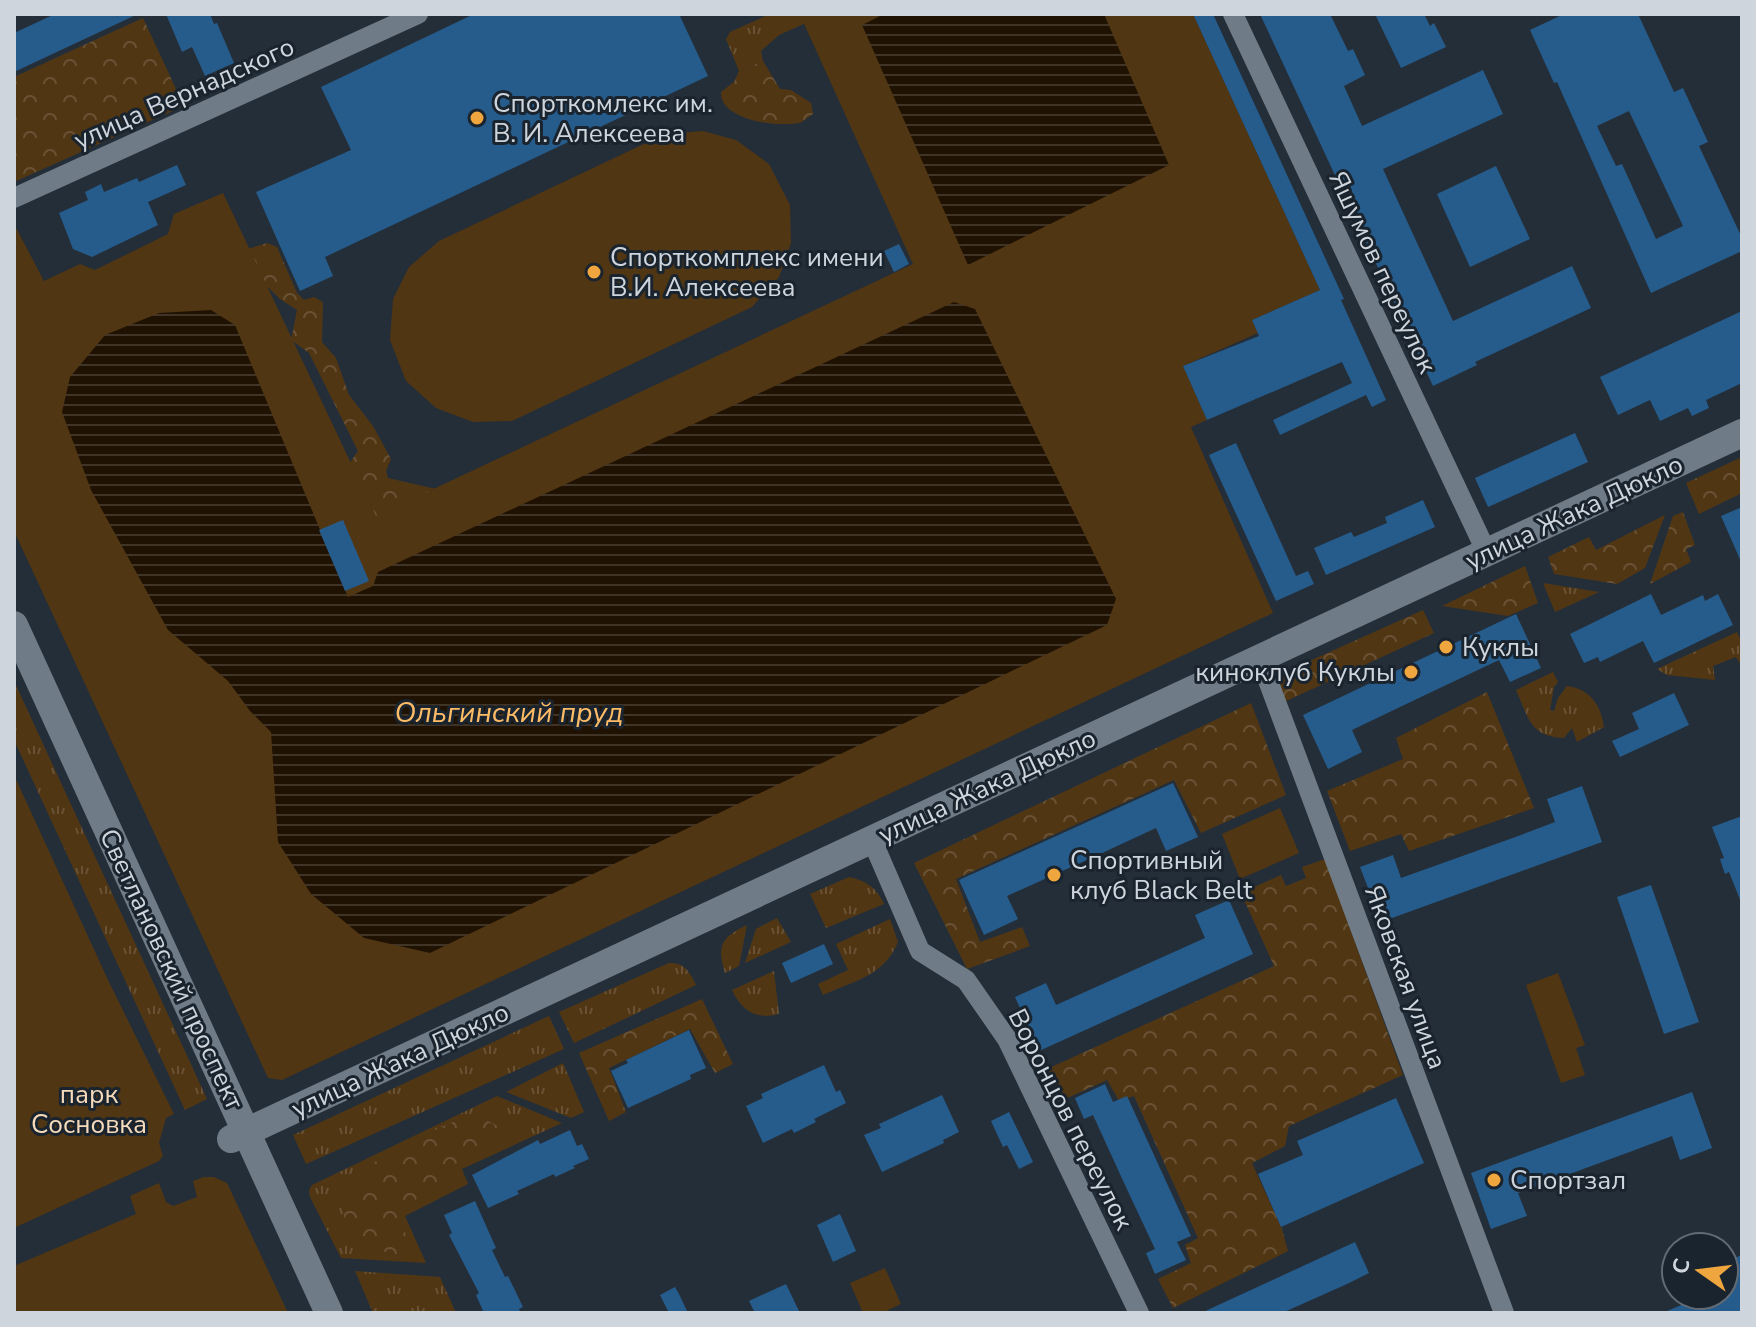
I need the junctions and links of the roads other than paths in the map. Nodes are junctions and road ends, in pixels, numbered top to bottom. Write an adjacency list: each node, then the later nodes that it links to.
1 (418, 14): 3 (street, улица Вернадского)
2 (1233, 14): 5 (street, Яшумов переулок)
3 (14, 198)
4 (1742, 433): 5 (street, улица Жака Дюкло)
5 (1487, 553): 7 (street, улица Жака Дюкло)
6 (14, 625): 10 (street, Светлановский проспект)
7 (1260, 659): 9 (street, улица Жака Дюкло); 14 (street, Яковская улица)
8 (14, 667): 10 (street, Светлановский проспект)
9 (872, 840): 10 (street, улица Жака Дюкло); 13 (street, Воронцов переулок)
10 (239, 1135): 11 (street, Светлановский проспект); 12 (street, Светлановский проспект)
11 (310, 1313)
12 (329, 1313)
13 (1139, 1313)
14 (1504, 1313)

